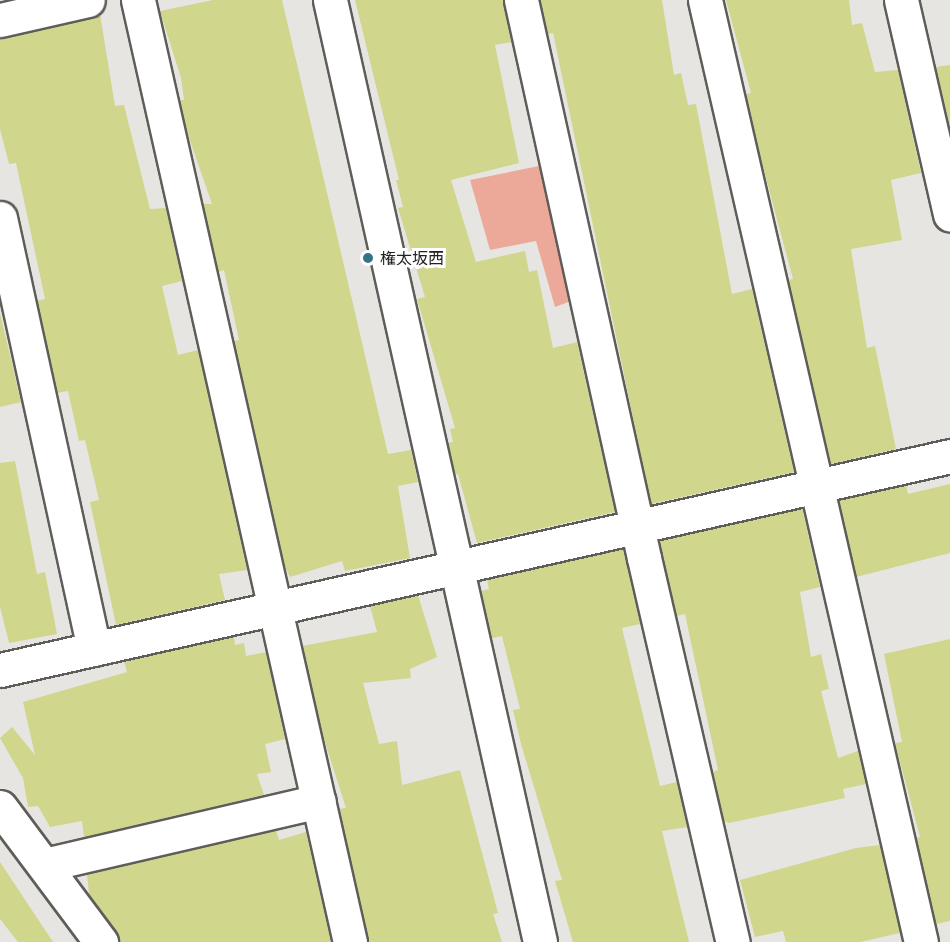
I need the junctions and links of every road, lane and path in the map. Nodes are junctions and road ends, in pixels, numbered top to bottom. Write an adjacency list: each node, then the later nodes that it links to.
1 (88, 0): 7 (street)
2 (138, 0): 14 (street)
3 (330, 0): 13 (street)
4 (521, 0): 12 (street)
5 (705, 0): 11 (street)
6 (901, 0): 8 (street)
7 (0, 20)
8 (950, 214)
9 (0, 218): 15 (street)
10 (950, 456): 11 (street)
11 (818, 485): 12 (street); 24 (street)
12 (638, 526): 13 (street); 23 (street)
13 (455, 568): 14 (street); 22 (street)
14 (273, 608): 15 (street); 17 (street)
15 (94, 649): 16 (street)
16 (0, 670)
17 (319, 801): 19 (street); 21 (street)
18 (0, 807): 19 (street)
19 (44, 865): 20 (street)
20 (101, 942)
21 (350, 942)
22 (540, 942)
23 (733, 942)
24 (921, 942)

